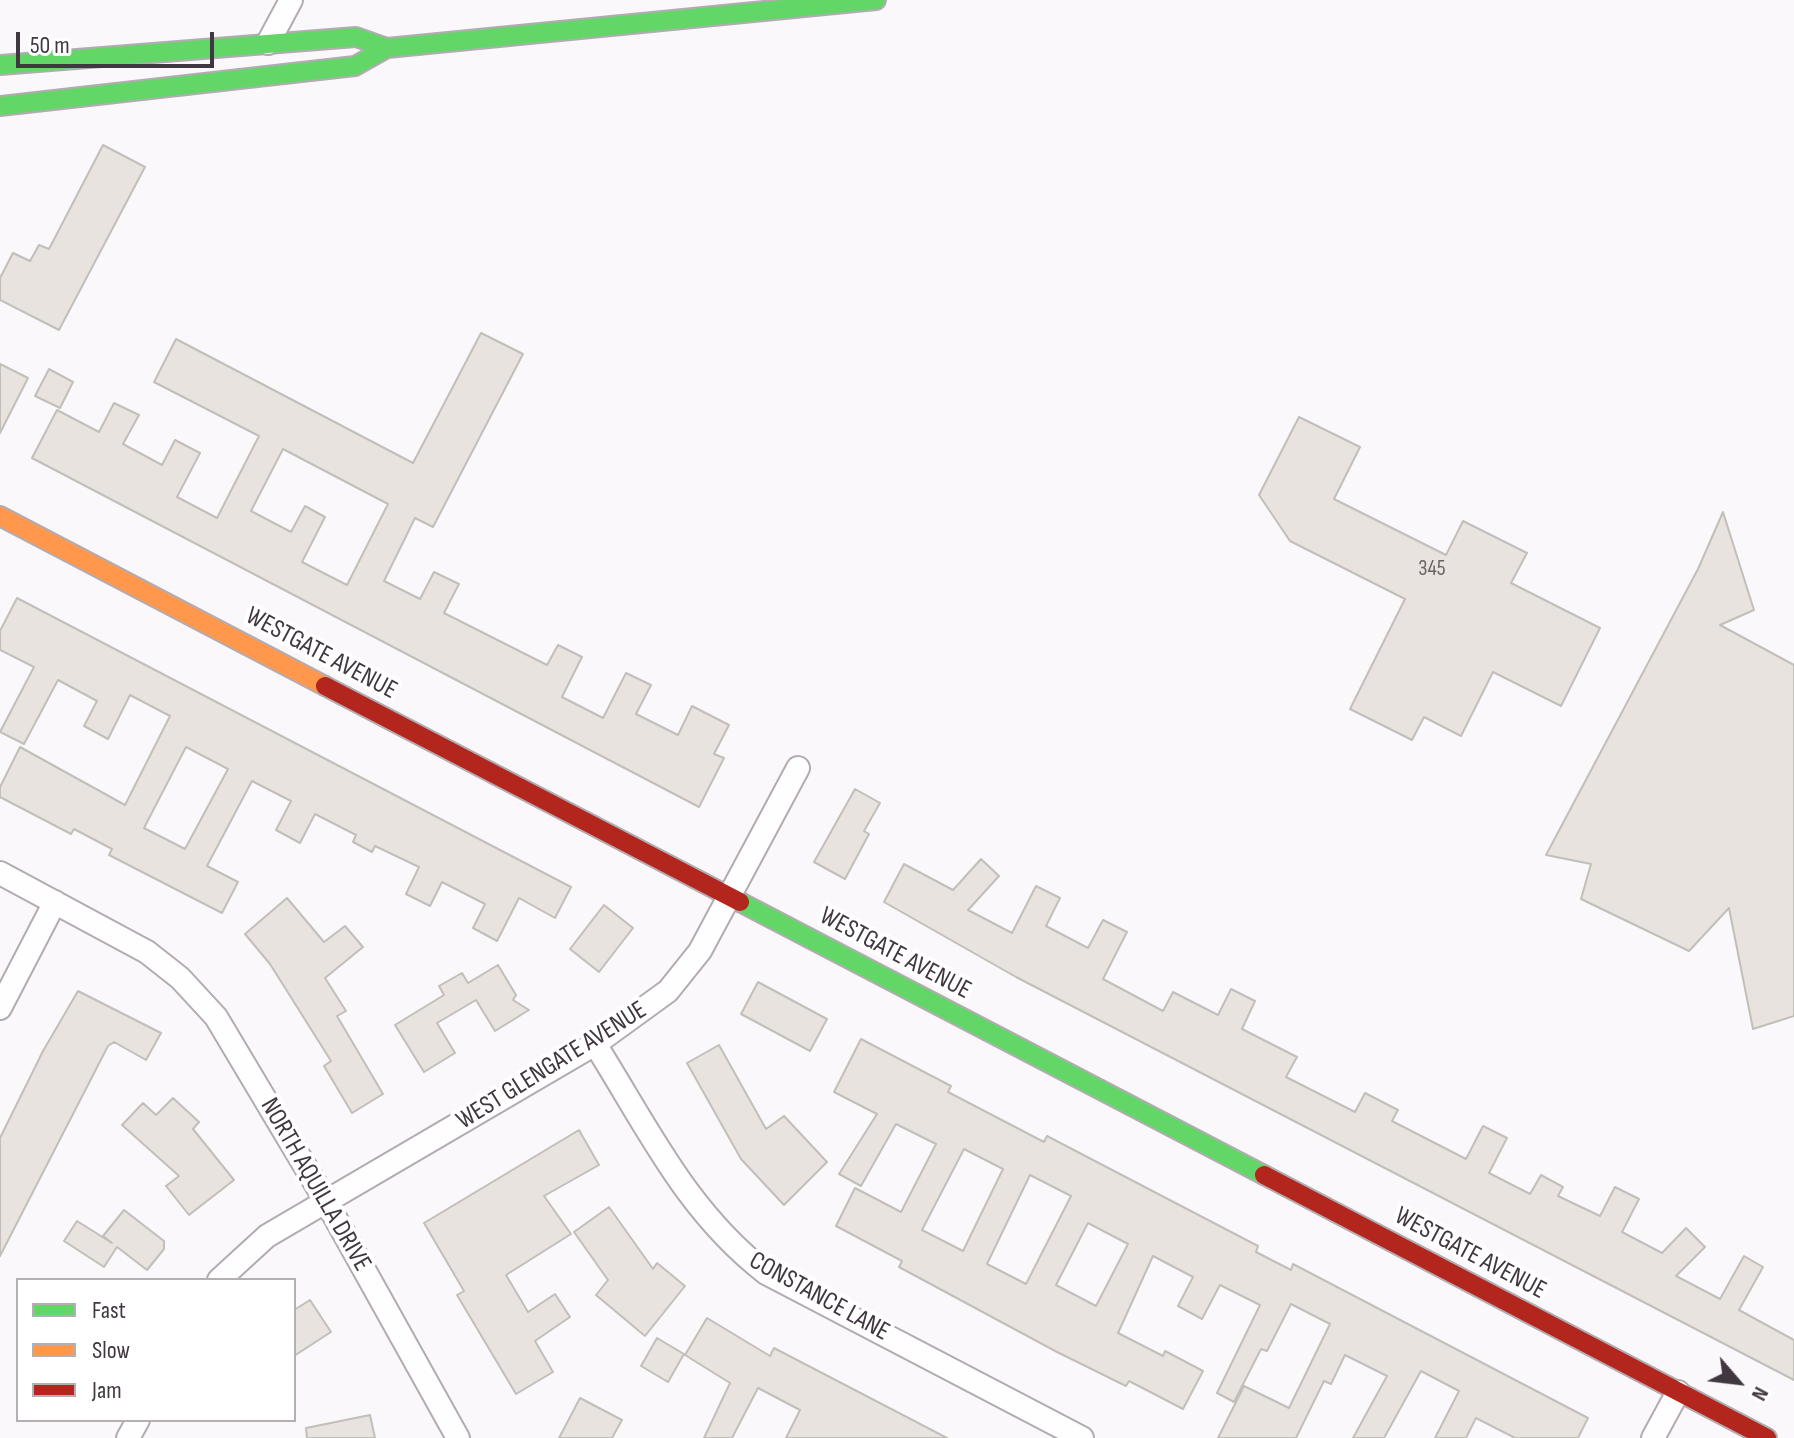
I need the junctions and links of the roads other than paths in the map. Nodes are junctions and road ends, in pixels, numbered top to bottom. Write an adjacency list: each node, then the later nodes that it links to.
1 (291, 0): 3 (street)
2 (876, 0): 4 (street)
3 (268, 43): 4 (street); 5 (street)
4 (387, 48): 6 (street)
5 (0, 65)
6 (0, 106)
7 (0, 516): 10 (street, WESTGATE AVENUE)
8 (798, 768): 10 (street, WEST GLENGATE AVENUE)
9 (0, 873): 11 (street, NORTH AQUILLA DRIVE)
10 (728, 896): 13 (street, WEST GLENGATE AVENUE); 16 (street, WESTGATE AVENUE)
11 (55, 902): 12 (street); 14 (street, NORTH AQUILLA DRIVE)
12 (0, 1008)
13 (595, 1044): 14 (street, WEST GLENGATE AVENUE); 18 (street, CONSTANCE LANE)
14 (327, 1203): 15 (street, WEST GLENGATE AVENUE); 17 (street, NORTH AQUILLA DRIVE)
15 (221, 1278)
16 (1678, 1392): 19 (street); 20 (street, WESTGATE AVENUE)
17 (458, 1438)
18 (1082, 1438)
19 (1653, 1438)
20 (1767, 1438)

